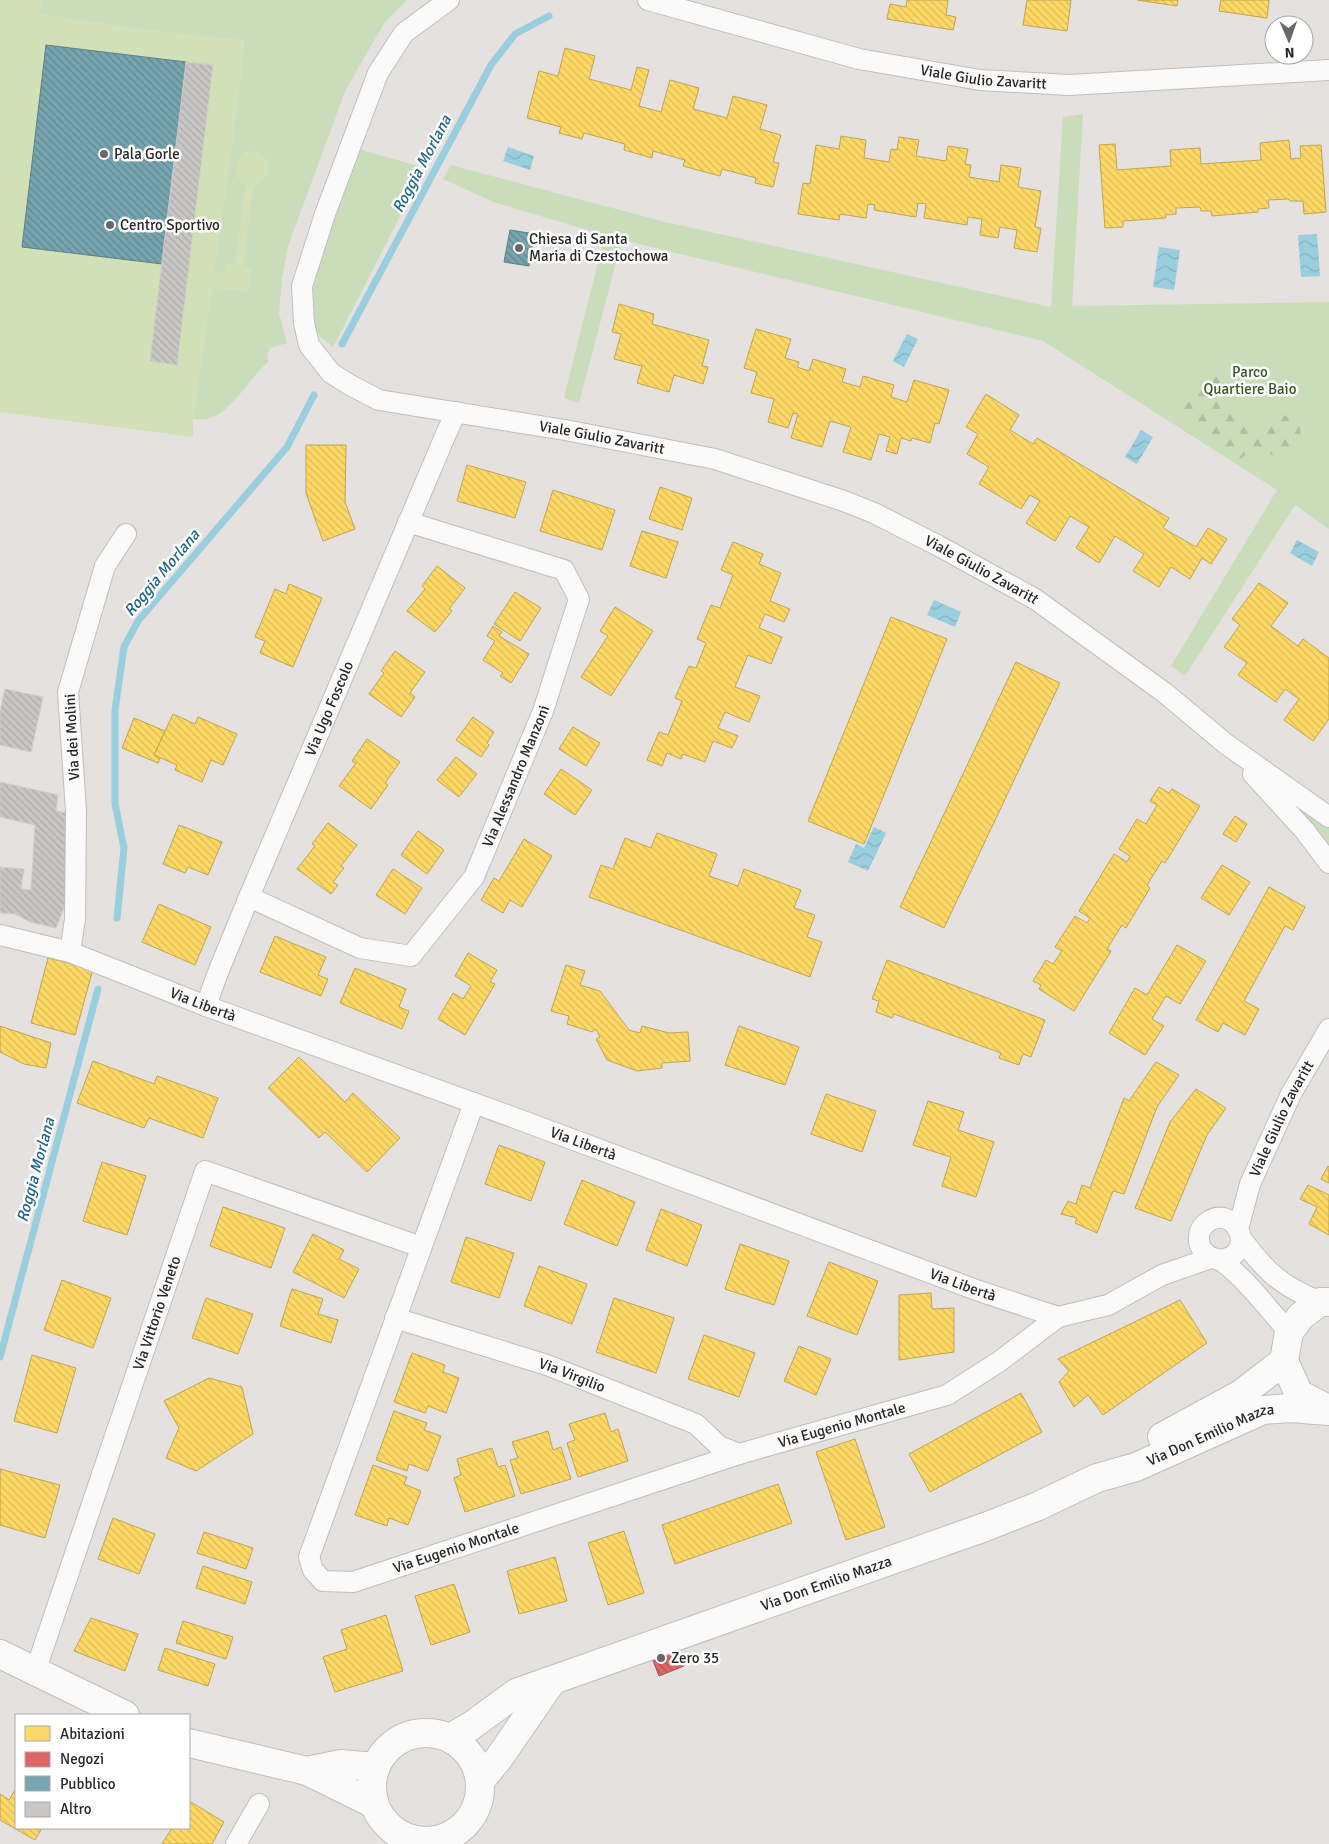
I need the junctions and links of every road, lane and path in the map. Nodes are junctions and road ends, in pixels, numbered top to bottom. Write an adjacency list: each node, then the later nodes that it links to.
1 (449, 0): 4 (street, Viale Giulio Zavaritt)
2 (648, 0): 3 (street, Viale Giulio Zavaritt)
3 (1329, 70)
4 (456, 412): 5 (street, Via Ugo Foscolo); 7 (street, Viale Giulio Zavaritt)
5 (408, 522): 10 (street, Via Ugo Foscolo); 10 (street, Via Alessandro Manzoni)
6 (126, 534): 12 (street, Via dei Molini)
7 (1226, 744): 8 (street, Viale Giulio Zavaritt); 9 (street, Viale Giulio Zavaritt)
8 (1329, 817)
9 (1329, 862)
10 (249, 897): 13 (street, Via Ugo Foscolo)
11 (0, 935): 12 (street, Via Libertà)
12 (70, 952): 13 (street, Via Libertà)
13 (206, 1006): 15 (street, Via Libertà)
14 (1329, 1029): 16 (street, Viale Giulio Zavaritt)
15 (474, 1103): 18 (street, Via Eugenio Montale); 22 (street, Via Libertà)
16 (1234, 1228): 17 (street); 19 (street); 21 (street)
17 (1199, 1238): 19 (street); 20 (street)
18 (421, 1247): 23 (street, Via Eugenio Montale); 30 (street, Via Vittorio Veneto)
19 (1216, 1259): 20 (street); 24 (street)
20 (1162, 1274): 22 (street)
21 (1325, 1302): 24 (street)
22 (1058, 1317): 27 (street, Via Eugenio Montale)
23 (395, 1318): 27 (street, Via Virgilio); 27 (street, Via Eugenio Montale)
24 (1289, 1332): 25 (street)
25 (1284, 1362): 26 (street, Via Don Emilio Mazza); 28 (street, Via Don Emilio Mazza)
26 (1329, 1410): 28 (street, Via Don Emilio Mazza)
27 (738, 1454)
28 (1097, 1478): 31 (street, Via Don Emilio Mazza)
29 (0, 1654): 30 (street)
30 (35, 1672): 32 (street)
31 (552, 1681): 33 (street, Via Don Emilio Mazza); 37 (street)
32 (123, 1714)
33 (450, 1738): 35 (street); 37 (street)
34 (190, 1743): 36 (street)
35 (375, 1767): 36 (street); 39 (street)
36 (307, 1771): 39 (street)
37 (480, 1780): 40 (street)
38 (259, 1804): 41 (street)
39 (384, 1823): 40 (street)
40 (442, 1841)
41 (236, 1844)

